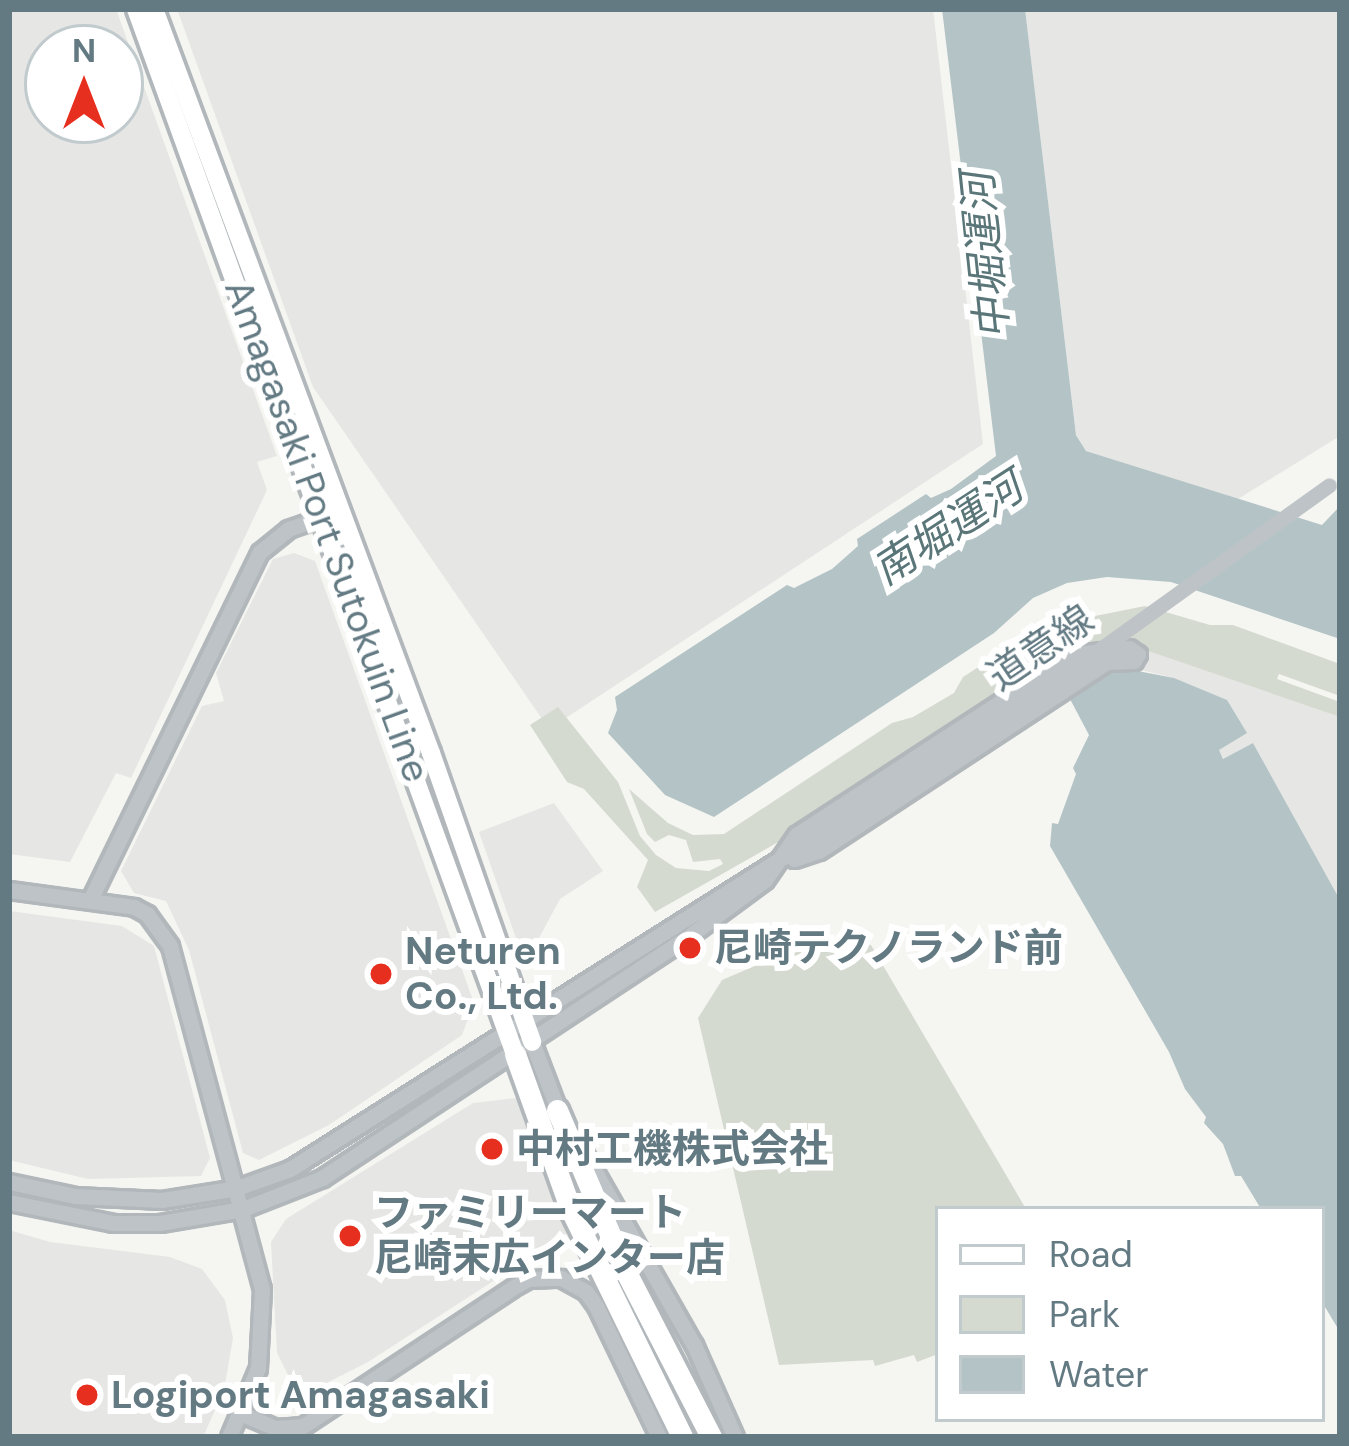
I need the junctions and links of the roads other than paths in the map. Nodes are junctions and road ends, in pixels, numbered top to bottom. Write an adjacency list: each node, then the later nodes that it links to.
1 (136, 9): 4 (main road, Amagasaki Port Sutokuin Line)
2 (154, 9): 8 (main road, Amagasaki Port Sutokuin Line)
3 (1334, 481): 5 (street, 道意線, bridge)
4 (322, 517): 7 (street); 8 (main road, Amagasaki Port Sutokuin Line)
5 (774, 866): 5 (street); 8 (street, 道意線)
6 (9, 890): 7 (street)
7 (90, 900): 11 (street)
8 (520, 1038): 9 (street); 11 (street); 13 (street); 14 (highway)
9 (556, 1111): 14 (highway); 21 (street)
10 (9, 1182): 11 (street)
11 (237, 1188): 13 (street)
12 (9, 1202): 13 (street)
13 (243, 1209): 15 (street)
14 (632, 1305): 18 (highway); 19 (highway); 20 (highway)
15 (240, 1413): 16 (street); 17 (street)
16 (229, 1437)
17 (659, 1437)
18 (682, 1437)
19 (697, 1437)
20 (711, 1437)
21 (736, 1437)

